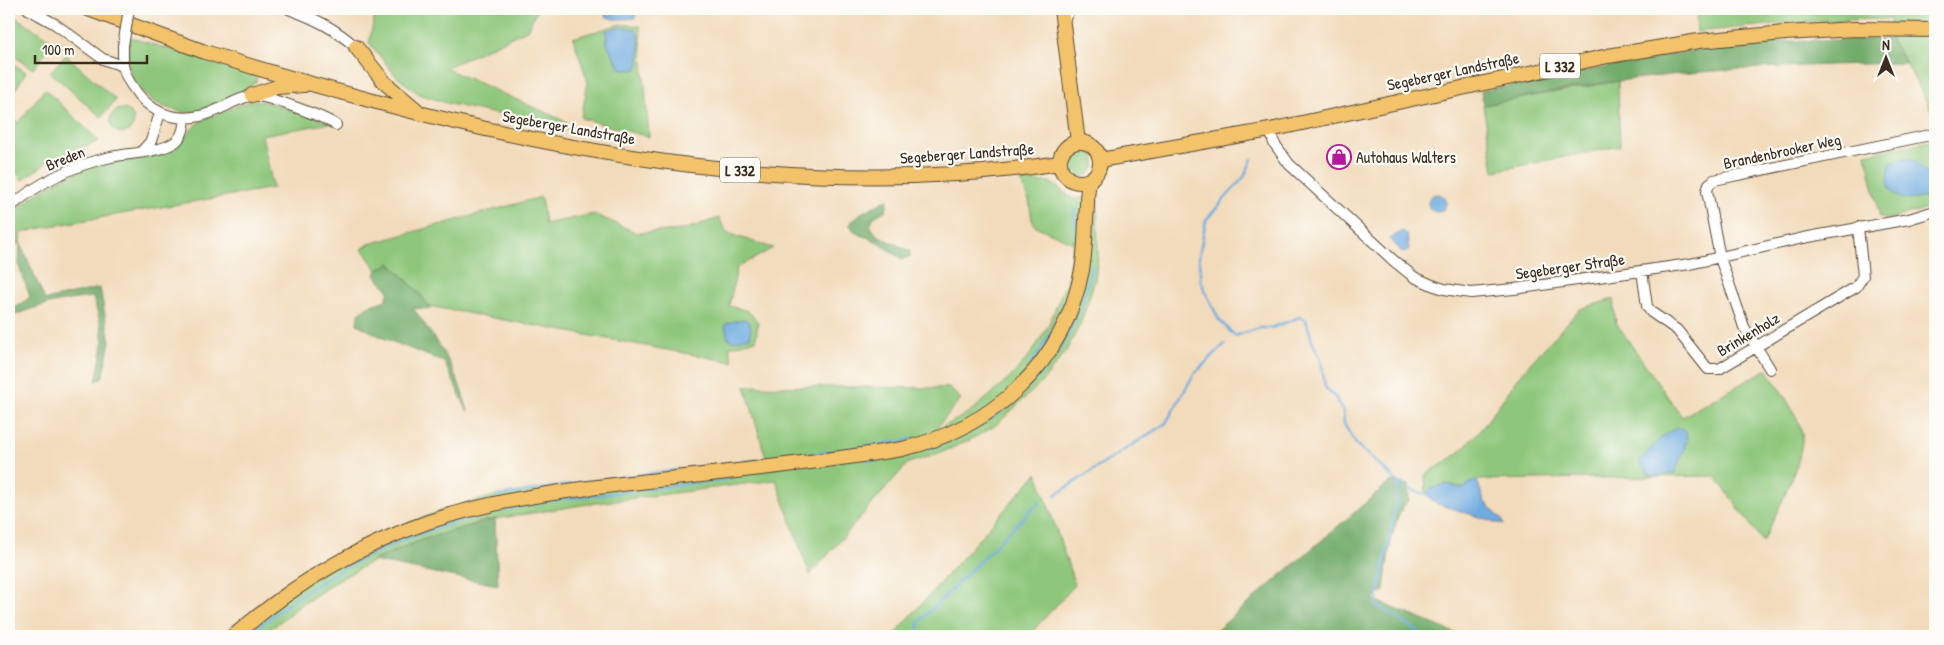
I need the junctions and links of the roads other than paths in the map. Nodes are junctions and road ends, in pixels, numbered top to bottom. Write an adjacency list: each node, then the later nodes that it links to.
1 (28, 9): 10 (street)
2 (88, 9): 11 (main road, Segeberger Landstraße / L 332)
3 (129, 9): 10 (street, bridge)
4 (289, 9): 6 (street)
5 (1070, 9): 7 (street)
6 (308, 12): 9 (street)
7 (1062, 16): 19 (main road)
8 (1935, 30): 17 (main road, Segeberger Landstraße / L 332)
9 (356, 47): 14 (main road)
10 (124, 66): 13 (street)
11 (314, 85): 12 (main road); 14 (main road, Segeberger Landstraße / L 332)
12 (252, 95): 15 (street); 16 (street)
13 (160, 113): 15 (street); 20 (street)
14 (425, 115): 22 (main road, Segeberger Landstraße / L 332)
15 (185, 118): 20 (street, Breden)
16 (336, 125)
17 (1270, 130): 21 (main road, Segeberger Landstraße / L 332); 30 (street, Segeberger Straße)
18 (1935, 134): 29 (street, Brandenbrooker Weg)
19 (1078, 142): 21 (main road); 22 (main road)
20 (141, 152): 25 (street, Breden)
21 (1100, 160): 23 (main road)
22 (1060, 163): 24 (main road)
23 (1090, 180): 24 (main road); 27 (main road)
24 (1073, 181): 27 (main road)
25 (9, 208)
26 (1935, 211): 28 (street, Segeberger Straße)
27 (1086, 221): 33 (main road)
28 (1858, 227): 29 (street, Segeberger Straße); 31 (street, Brinkenholz)
29 (1720, 258): 30 (street, Segeberger Straße); 31 (street, Brandenbrooker Weg)
30 (1642, 271): 31 (street, Brinkenholz)
31 (1756, 347): 32 (street, Brandenbrooker Weg)
32 (1770, 369)
33 (234, 636)

